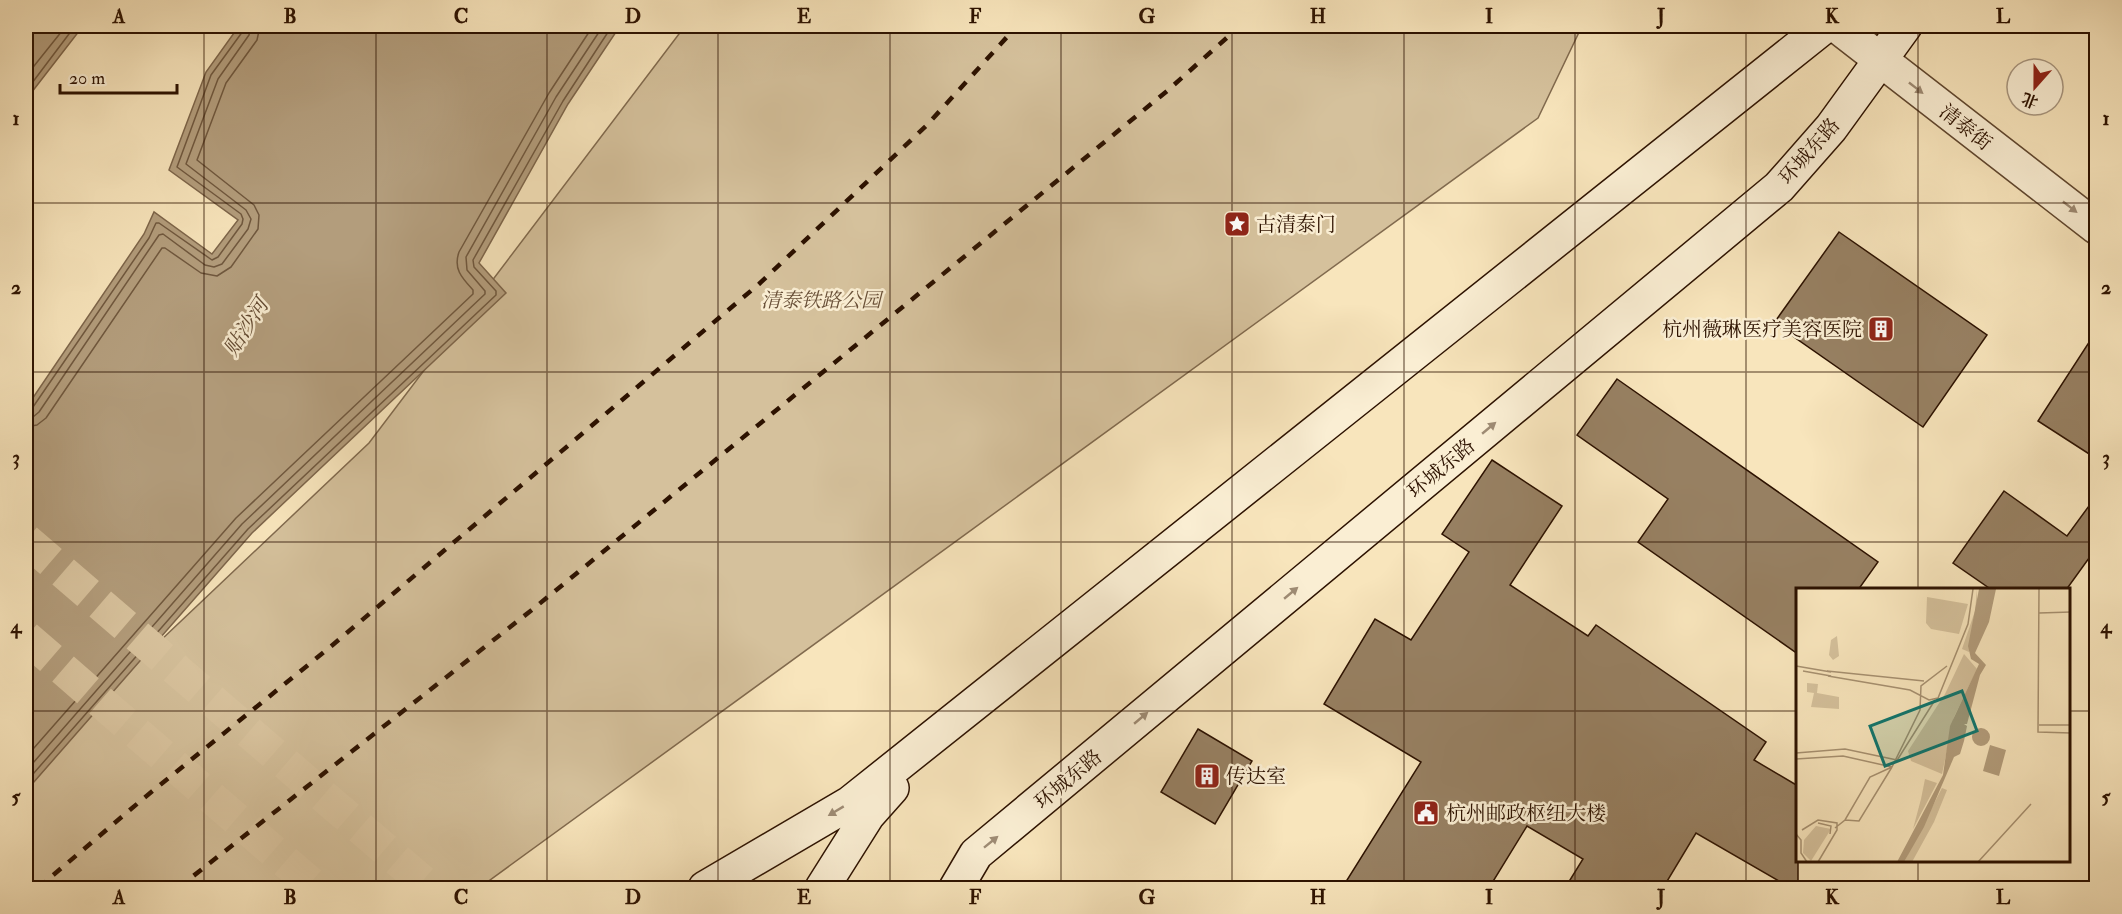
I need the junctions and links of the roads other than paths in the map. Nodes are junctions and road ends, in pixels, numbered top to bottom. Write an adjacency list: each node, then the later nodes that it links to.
1 (1825, 26): 6 (main road)
2 (1837, 26): 4 (main road, 清泰街)
3 (1905, 26): 4 (main road, 环城东路)
4 (1880, 60): 5 (main road, 清泰街, one-way to 5); 9 (main road, 环城东路, one-way to 4)
5 (2097, 228)
6 (948, 723): 7 (main road, one-way to 7); 8 (main road)
7 (705, 888)
8 (822, 888)
9 (956, 888)

